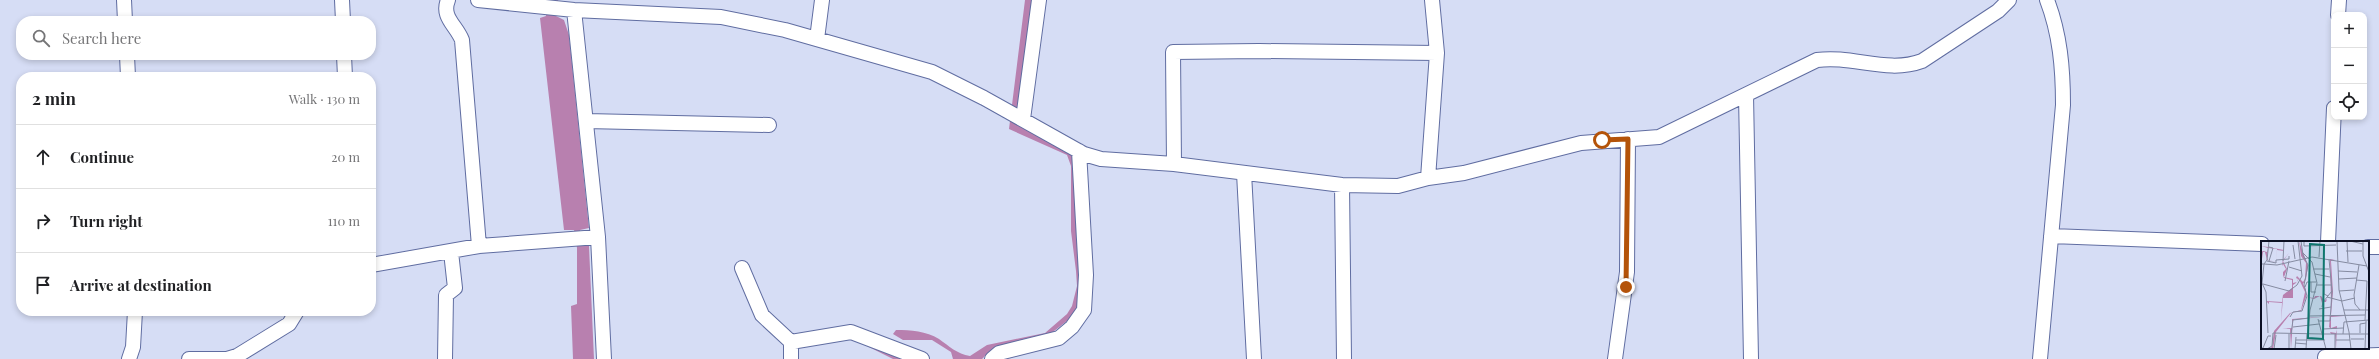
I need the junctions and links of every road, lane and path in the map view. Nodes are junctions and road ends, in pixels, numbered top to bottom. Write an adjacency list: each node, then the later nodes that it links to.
1 (124, 0): 14 (street)
2 (342, 0): 15 (street)
3 (448, 0): 37 (street)
4 (478, 0): 11 (street)
5 (822, 0): 16 (street)
6 (1039, 0): 23 (street)
7 (1432, 0): 17 (street)
8 (2009, 0): 22 (street)
9 (2047, 0): 33 (street)
10 (2339, 0): 13 (street)
11 (505, 2): 12 (street)
12 (569, 10): 16 (street); 25 (street)
13 (2338, 12)
14 (125, 16)
15 (343, 16)
16 (817, 39): 23 (street)
17 (1437, 53): 29 (street); 31 (street)
18 (127, 60): 20 (street)
19 (344, 60): 21 (street)
20 (128, 72)
21 (345, 72)
22 (1746, 95): 27 (street); 57 (street)
23 (1023, 119): 28 (street)
24 (2333, 120): 35 (street)
25 (586, 121): 26 (street); 34 (street)
26 (768, 125)
27 (1628, 139): 31 (street); 56 (street)
28 (1079, 151): 29 (street); 53 (street)
29 (1174, 164): 30 (street)
30 (1244, 173): 32 (street); 54 (street)
31 (1428, 178): 32 (street)
32 (1342, 185): 55 (street)
33 (2051, 236): 36 (street); 58 (street)
34 (593, 237): 37 (street); 50 (street)
35 (2328, 241)
36 (2261, 244)
37 (479, 246): 38 (street)
38 (451, 252): 39 (street); 49 (street)
39 (376, 264)
40 (742, 268): 43 (street)
41 (135, 316): 47 (street)
42 (294, 316): 46 (street)
43 (791, 342): 51 (street); 52 (street)
44 (2325, 355): 45 (street)
45 (2379, 356)
46 (233, 358): 48 (street)
47 (129, 359)
48 (189, 359)
49 (445, 359)
50 (604, 359)
51 (791, 359)
52 (922, 359)
53 (992, 359)
54 (1254, 359)
55 (1344, 359)
56 (1615, 359)
57 (1751, 359)
58 (2040, 359)

